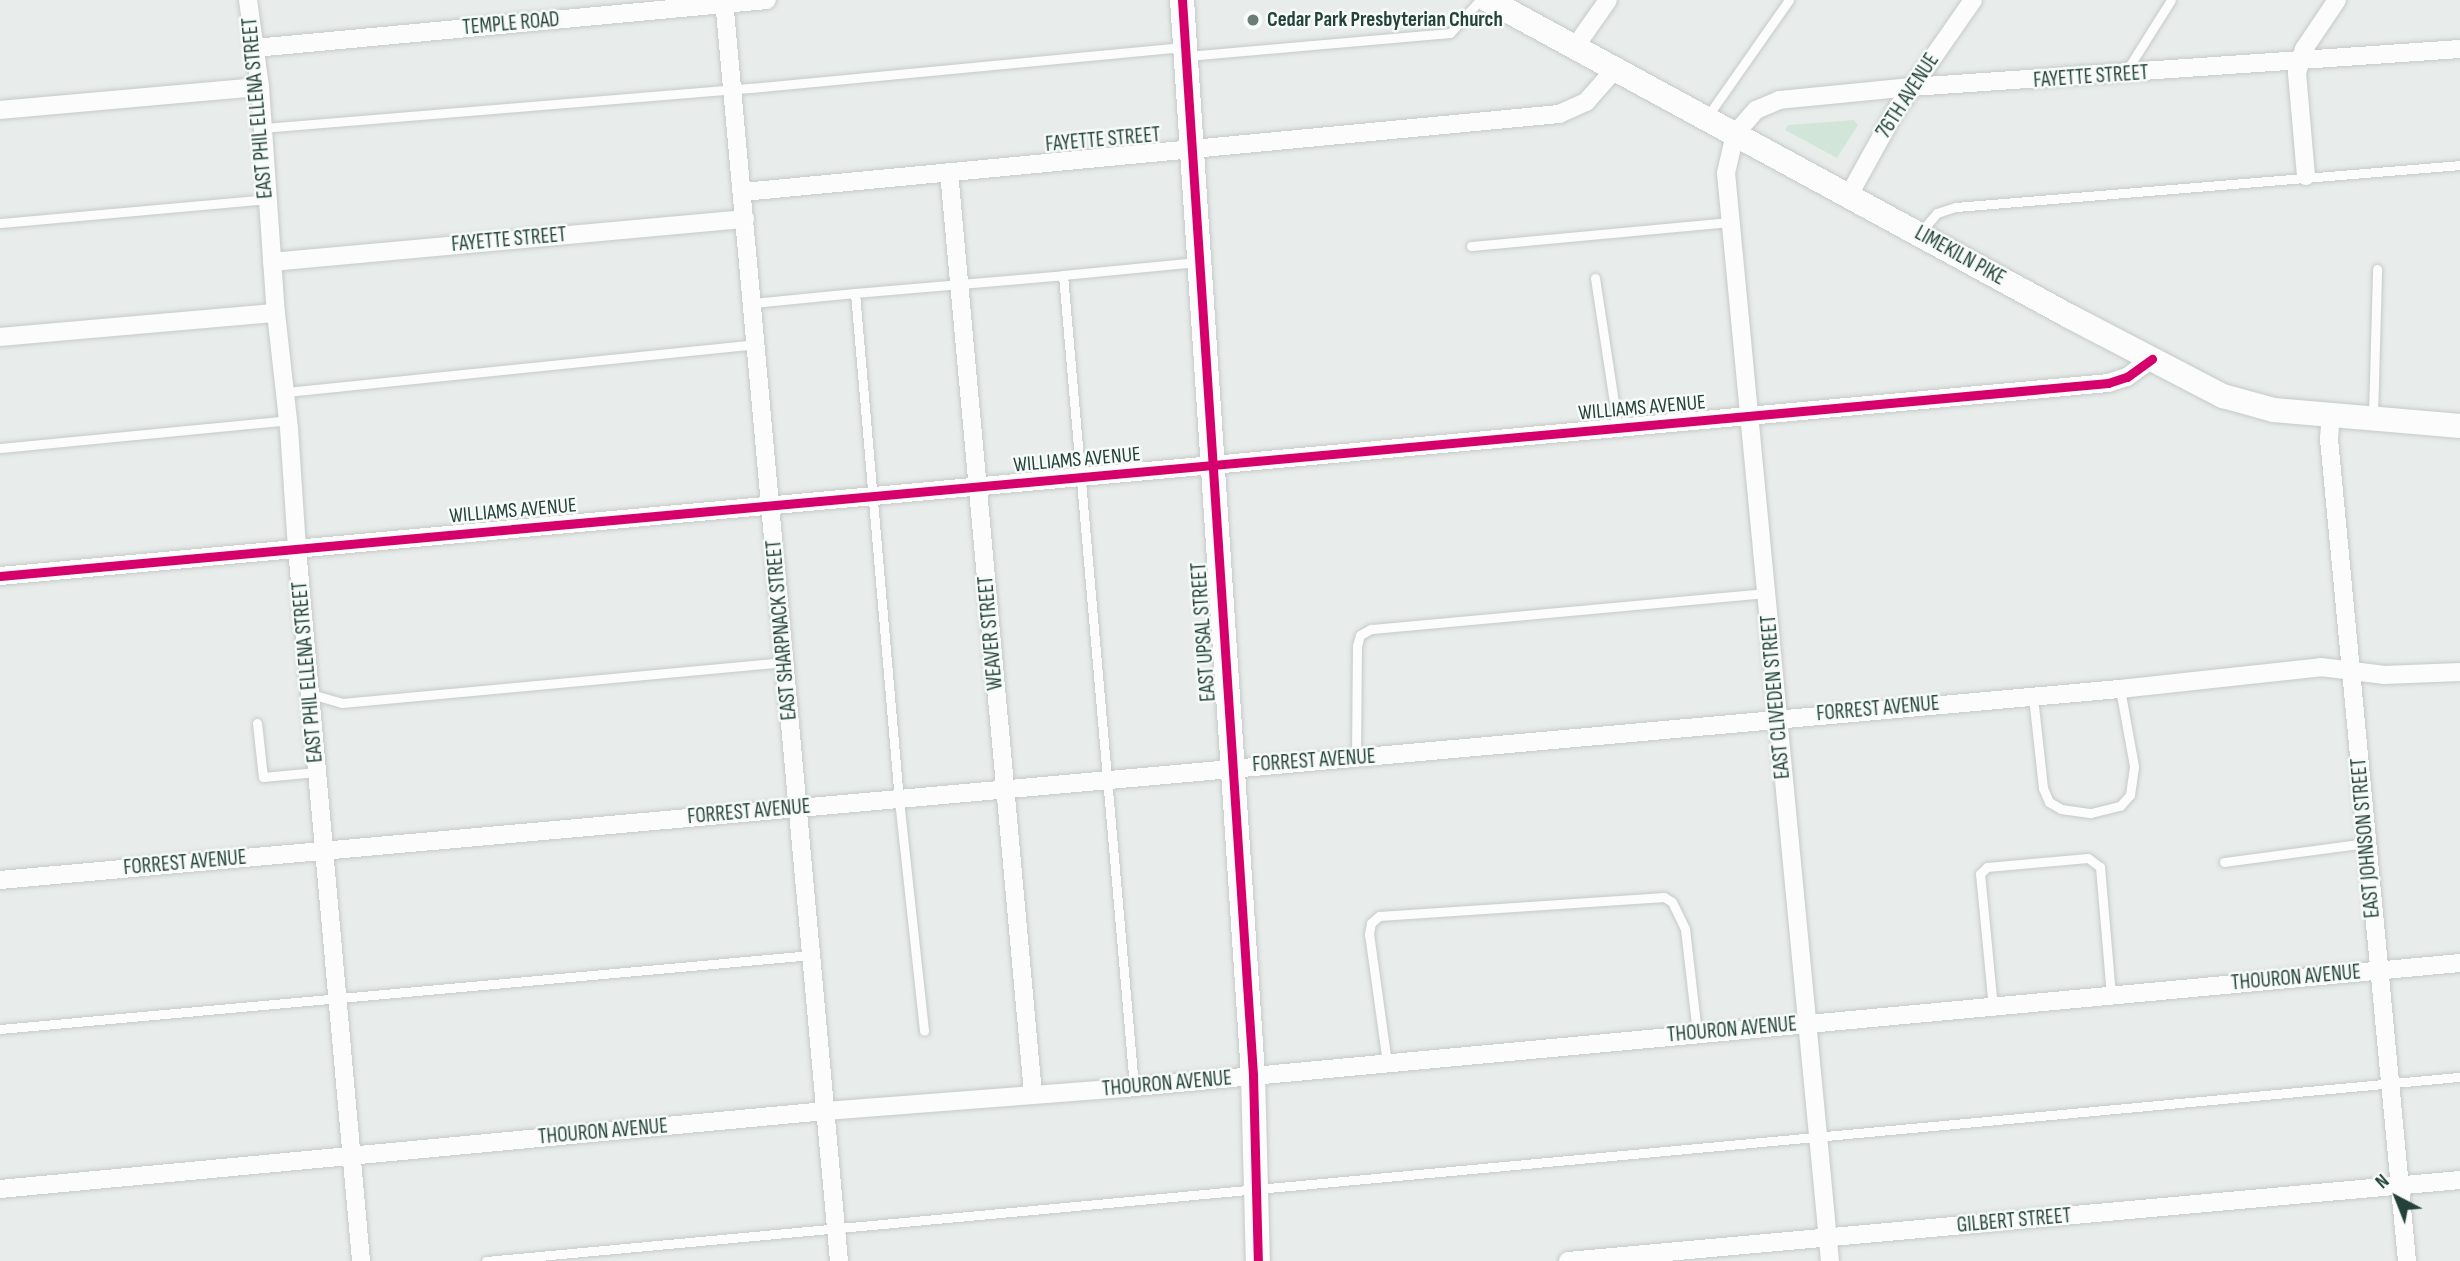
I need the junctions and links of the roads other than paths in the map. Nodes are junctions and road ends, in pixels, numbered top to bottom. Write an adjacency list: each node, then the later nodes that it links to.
1 (248, 0): 14 (street, EAST PHIL ELLENA STREET)
2 (767, 0): 11 (street, TEMPLE ROAD)
3 (1182, 0): 15 (street, EAST UPSAL STREET)
4 (1480, 0): 15 (lane)
5 (1488, 0): 13 (street, LIMEKILN PIKE)
6 (1608, 0): 13 (street)
7 (1789, 0): 23 (lane)
8 (1973, 0): 20 (street, 76TH AVENUE)
9 (2171, 0): 18 (lane)
10 (2337, 0): 16 (street)
11 (724, 2): 14 (street, TEMPLE ROAD); 21 (street, EAST SHARPNACK STREET)
12 (2457, 45): 16 (street, FAYETTE STREET)
13 (1575, 47): 17 (street, LIMEKILN PIKE)
14 (255, 48): 19 (street, EAST PHIL ELLENA STREET)
15 (1185, 52): 21 (lane); 26 (street, EAST UPSAL STREET)
16 (2300, 60): 18 (street, FAYETTE STREET); 29 (street)
17 (1615, 69): 23 (street, LIMEKILN PIKE); 26 (street, FAYETTE STREET)
18 (2124, 75): 20 (street, FAYETTE STREET)
19 (260, 87): 22 (street); 24 (street, EAST PHIL ELLENA STREET)
20 (1912, 88): 25 (street, FAYETTE STREET); 31 (street, 76TH AVENUE)
21 (733, 90): 24 (lane); 30 (street, EAST SHARPNACK STREET)
22 (0, 110)
23 (1706, 118): 25 (street, LIMEKILN PIKE)
24 (263, 128): 32 (street, EAST PHIL ELLENA STREET)
25 (1735, 134): 31 (street, LIMEKILN PIKE); 34 (street, EAST CLIVEDEN STREET)
26 (1190, 149): 28 (street, FAYETTE STREET); 39 (street, EAST UPSAL STREET)
27 (2460, 165): 29 (lane)
28 (949, 172): 30 (street, FAYETTE STREET); 43 (street, WEAVER STREET)
29 (2306, 177): 36 (lane)
30 (743, 192): 33 (street, EAST SHARPNACK STREET)
31 (1849, 195): 36 (street, LIMEKILN PIKE)
32 (267, 199): 35 (lane); 38 (street, EAST PHIL ELLENA STREET)
33 (745, 219): 38 (street, FAYETTE STREET); 45 (street, EAST SHARPNACK STREET)
34 (1731, 222): 37 (lane); 52 (street, EAST CLIVEDEN STREET)
35 (0, 223)
36 (1919, 234): 49 (street, LIMEKILN PIKE)
37 (1471, 246)
38 (272, 262): 46 (street, EAST PHIL ELLENA STREET)
39 (1198, 262): 41 (lane); 58 (street, EAST UPSAL STREET)
40 (2377, 269): 53 (lane)
41 (1063, 275): 43 (lane); 59 (lane)
42 (1595, 278): 56 (lane)
43 (959, 282): 44 (lane); 60 (street, WEAVER STREET)
44 (855, 293): 45 (lane); 61 (lane)
45 (752, 303): 48 (street, EAST SHARPNACK STREET)
46 (276, 313): 47 (street); 50 (street, EAST PHIL ELLENA STREET)
47 (0, 337)
48 (756, 344): 50 (lane); 62 (street, EAST SHARPNACK STREET)
49 (2152, 359): 51 (street, LIMEKILN PIKE); 52 (street, WILLIAMS AVENUE)
50 (286, 392): 54 (street, EAST PHIL ELLENA STREET)
51 (2330, 415): 53 (street, LIMEKILN PIKE); 67 (street, EAST JOHNSON STREET)
52 (1749, 416): 56 (street, WILLIAMS AVENUE); 65 (street, EAST CLIVEDEN STREET)
53 (2373, 418): 55 (street, LIMEKILN PIKE)
54 (289, 420): 57 (lane); 63 (street, EAST PHIL ELLENA STREET)
55 (2460, 426)
56 (1618, 428): 58 (street, WILLIAMS AVENUE)
57 (0, 448)
58 (1211, 464): 59 (street, WILLIAMS AVENUE); 75 (street, EAST UPSAL STREET)
59 (1082, 477): 60 (street, WILLIAMS AVENUE); 77 (lane)
60 (978, 486): 61 (street, WILLIAMS AVENUE); 78 (street, WEAVER STREET)
61 (875, 496): 62 (street, WILLIAMS AVENUE); 79 (lane)
62 (771, 505): 63 (street, WILLIAMS AVENUE); 66 (street, EAST SHARPNACK STREET)
63 (297, 549): 64 (street, WILLIAMS AVENUE); 70 (street, EAST PHIL ELLENA STREET)
64 (0, 576)
65 (1766, 593): 72 (street, EAST CLIVEDEN STREET); 74 (lane)
66 (785, 662): 70 (lane); 80 (street, EAST SHARPNACK STREET)
67 (2351, 668): 68 (street, FORREST AVENUE); 69 (street, FORREST AVENUE); 81 (street, EAST JOHNSON STREET)
68 (2460, 672)
69 (2120, 689): 71 (street, FORREST AVENUE); 71 (lane)
70 (311, 694): 76 (street, EAST PHIL ELLENA STREET)
71 (2033, 696): 72 (street, FORREST AVENUE)
72 (1778, 717): 74 (street, FORREST AVENUE); 91 (street, EAST CLIVEDEN STREET)
73 (257, 723): 76 (lane)
74 (1356, 758): 75 (street, FORREST AVENUE)
75 (1231, 767): 77 (street, FORREST AVENUE); 96 (street, EAST UPSAL STREET)
76 (317, 772): 82 (street, EAST PHIL ELLENA STREET)
77 (1107, 779): 78 (street, FORREST AVENUE); 99 (lane)
78 (1006, 788): 79 (street, FORREST AVENUE); 100 (street, WEAVER STREET)
79 (899, 800): 80 (street, FORREST AVENUE); 93 (lane)
80 (798, 807): 82 (street, FORREST AVENUE); 85 (street, EAST SHARPNACK STREET)
81 (2366, 843): 83 (lane); 87 (street, EAST JOHNSON STREET)
82 (324, 850): 84 (street, FORREST AVENUE); 89 (street, EAST PHIL ELLENA STREET)
83 (2224, 862)
84 (0, 880)
85 (812, 956): 89 (lane); 101 (street, EAST SHARPNACK STREET)
86 (2460, 963): 87 (street, THOURON AVENUE)
87 (2379, 970): 88 (street, THOURON AVENUE); 98 (street, EAST JOHNSON STREET)
88 (2111, 995): 90 (street, THOURON AVENUE); 90 (lane)
89 (337, 999): 92 (lane); 103 (street, EAST PHIL ELLENA STREET)
90 (1993, 1008): 91 (street, THOURON AVENUE)
91 (1807, 1023): 94 (street, THOURON AVENUE); 102 (street, EAST CLIVEDEN STREET)
92 (0, 1029)
93 (924, 1031)
94 (1697, 1033): 95 (street, THOURON AVENUE); 95 (lane)
95 (1387, 1063): 96 (street, THOURON AVENUE)
96 (1253, 1075): 99 (street, THOURON AVENUE); 106 (street, EAST UPSAL STREET)
97 (2460, 1077): 98 (lane)
98 (2390, 1084): 102 (lane); 105 (street, EAST JOHNSON STREET)
99 (1134, 1087): 100 (street, THOURON AVENUE)
100 (1033, 1094): 101 (street, THOURON AVENUE)
101 (825, 1111): 103 (street, THOURON AVENUE); 108 (street, EAST SHARPNACK STREET)
102 (1818, 1138): 106 (lane); 109 (street, EAST CLIVEDEN STREET)
103 (352, 1156): 107 (street, THOURON AVENUE); 110 (street, EAST PHIL ELLENA STREET)
104 (2460, 1180): 105 (street, GILBERT STREET)
105 (2400, 1186): 109 (street, GILBERT STREET); 116 (street, EAST JOHNSON STREET)
106 (1257, 1188): 108 (lane); 113 (street, EAST UPSAL STREET)
107 (0, 1189)
108 (836, 1229): 111 (lane); 112 (street, EAST SHARPNACK STREET)
109 (1827, 1237): 114 (street, GILBERT STREET); 115 (street, EAST CLIVEDEN STREET)
110 (362, 1261)
111 (486, 1261)
112 (839, 1261)
113 (1258, 1261)
114 (1568, 1261)
115 (1830, 1261)
116 (2407, 1261)

